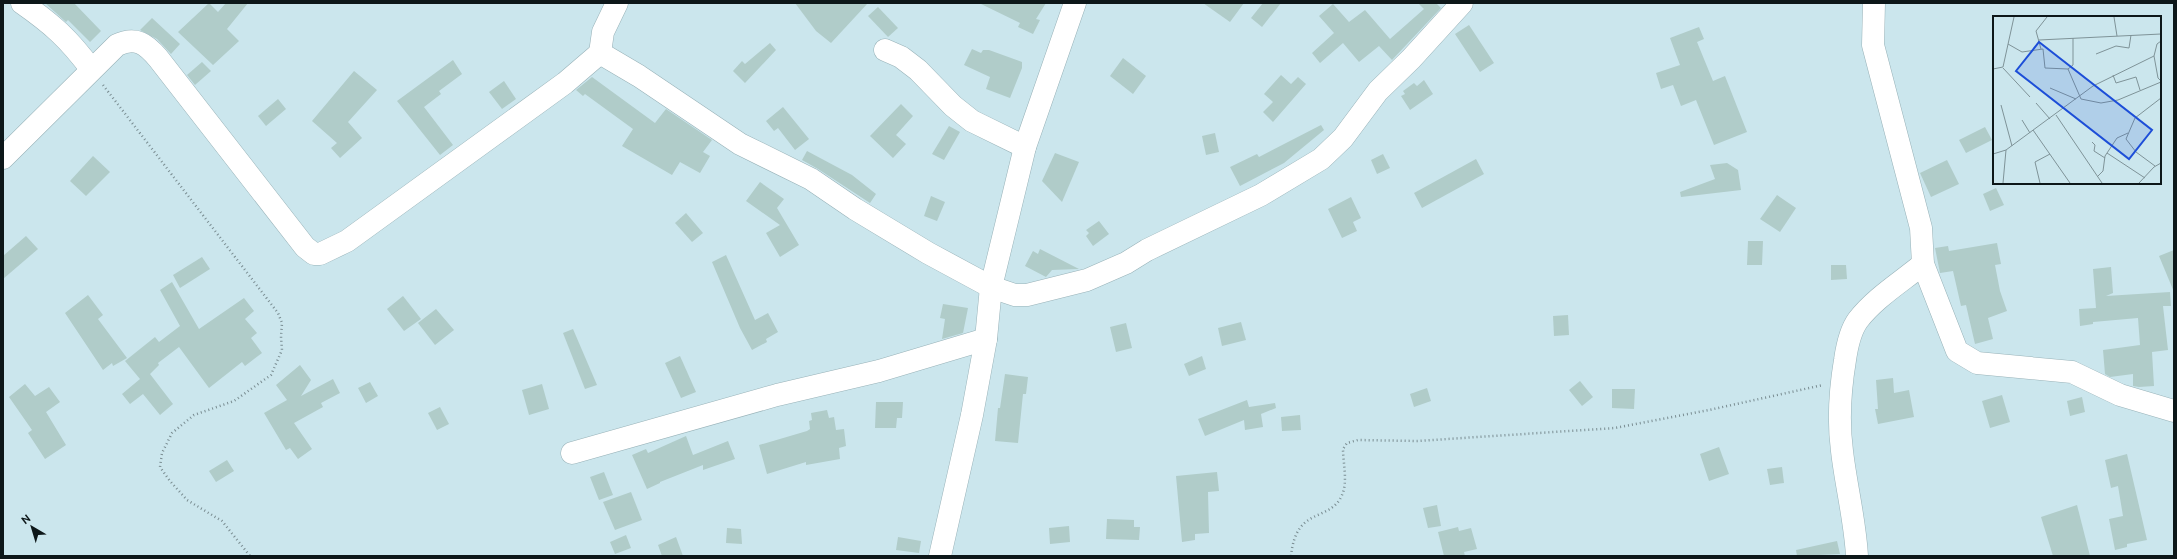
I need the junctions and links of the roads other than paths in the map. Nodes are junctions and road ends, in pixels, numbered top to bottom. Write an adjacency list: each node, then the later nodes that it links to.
1 (22, 3): 8 (street)
2 (617, 3): 7 (street)
3 (1075, 3): 9 (street)
4 (1462, 3): 12 (street)
5 (1874, 3): 11 (street)
6 (885, 50): 9 (street)
7 (600, 53): 8 (street); 12 (street)
8 (90, 69): 10 (street)
9 (1025, 147): 12 (street)
10 (3, 158)
11 (1923, 264): 14 (street); 17 (street)
12 (991, 287): 13 (street)
13 (986, 339): 15 (street); 16 (street)
14 (2174, 411)
15 (572, 453)
16 (940, 556)
17 (1857, 556)

